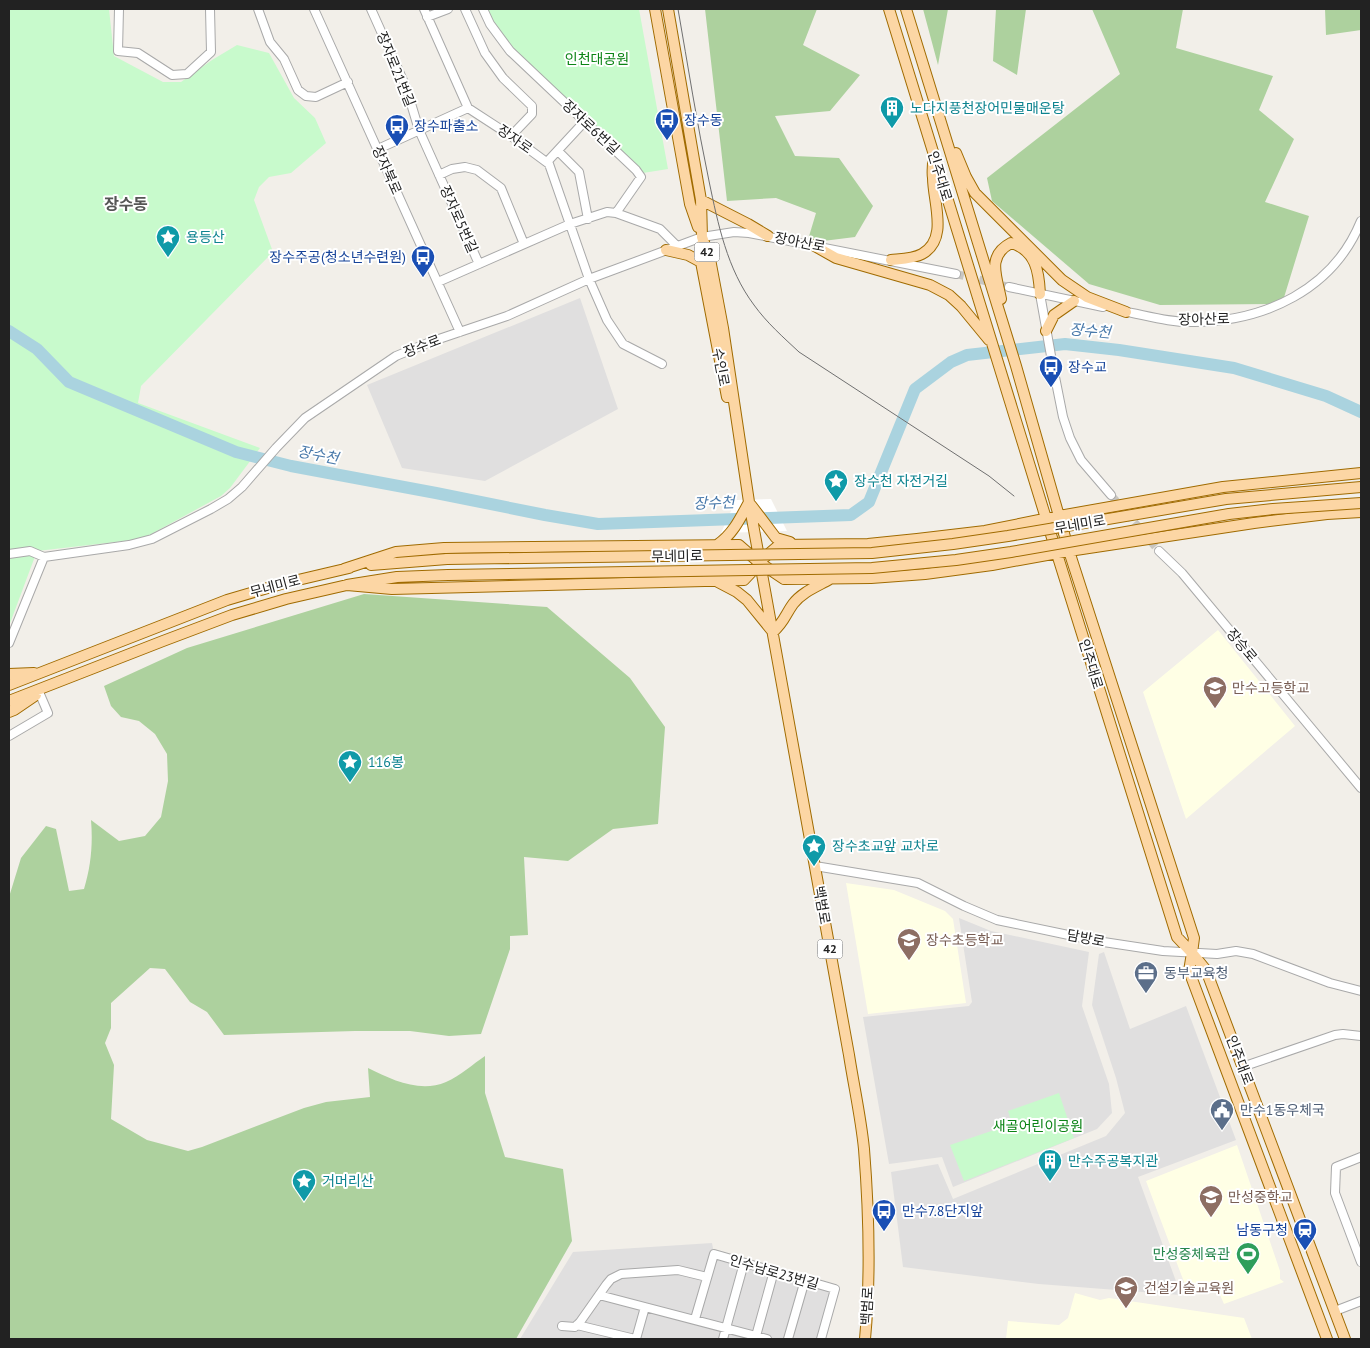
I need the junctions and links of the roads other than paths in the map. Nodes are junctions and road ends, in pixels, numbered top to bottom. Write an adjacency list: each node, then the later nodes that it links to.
1 (119, 9): 2 (street)
2 (210, 9)
3 (258, 9): 15 (street)
4 (314, 9): 15 (street, 장자북로)
5 (371, 9): 19 (street, 장자로21번길)
6 (424, 9): 14 (street)
7 (448, 9): 14 (street)
8 (465, 9): 20 (street)
9 (484, 9): 18 (street, 장자로6번길)
10 (655, 9): 32 (main road, 수인로 / 42)
11 (668, 9): 26 (main road, 수인로 / 42)
12 (888, 9): 23 (main road, 인주대로)
13 (906, 9): 16 (main road, 인주대로)
14 (428, 17): 17 (street)
15 (348, 82): 21 (street, 장자북로)
16 (931, 92): 46 (main road); 49 (main road, 인주대로)
17 (468, 108): 19 (street); 20 (street, 장자로)
18 (585, 121): 22 (street); 27 (street, 장자로6번길)
19 (419, 130): 21 (street); 25 (street, 장자로5번길)
20 (511, 136): 24 (street, 장자로)
21 (378, 149): 42 (street, 장자북로)
22 (558, 151): 24 (street); 28 (street)
23 (934, 156): 37 (main road); 50 (main road, 인주대로)
24 (547, 162): 30 (street, 장자로)
25 (439, 175): 33 (street, 장자로5번길); 39 (street, 장자로5번길)
26 (701, 200): 31 (main road); 32 (main road, 수인로 / 42)
27 (616, 213): 28 (street); 35 (street)
28 (588, 219): 30 (street)
29 (1361, 222): 46 (street, 장아산로)
30 (570, 224): 33 (street, 장자로5번길); 41 (street, 장자로)
31 (768, 236): 32 (street, 장아산로); 34 (street, 장아산로)
32 (702, 237): 35 (street, 장수로); 38 (main road, 수인로 / 42); 55 (main road, 수인로 / 42)
33 (524, 244): 39 (street, 장자로5번길)
34 (813, 244): 37 (street, 장아산로); 50 (main road)
35 (677, 246): 36 (street, 장수로)
36 (666, 250): 38 (main road); 41 (street, 장수로)
37 (891, 260): 40 (street, 장아산로)
38 (701, 262): 55 (main road, 수인로 / 42)
39 (479, 264): 42 (street, 장자로5번길)
40 (956, 274)
41 (589, 279): 47 (street, 장수로); 51 (street)
42 (438, 282): 47 (street, 장자북로)
43 (1009, 286): 44 (street, 장아산로)
44 (1040, 294): 45 (street, 장아산로); 48 (street); 49 (main road)
45 (1074, 301): 46 (street, 장아산로); 48 (main road)
46 (1126, 312)
47 (460, 332): 66 (street, 장수로)
48 (1047, 334): 54 (street)
49 (1008, 340): 58 (main road, 인주대로)
50 (991, 343): 59 (main road, 인주대로)
51 (662, 364)
52 (1361, 473): 58 (main road)
53 (1361, 487): 68 (main road, 무네미로, bridge)
54 (1111, 495)
55 (749, 499): 60 (main road); 61 (main road); 67 (main road, 수인로 / 42)
56 (1361, 503): 71 (main road, 무네미로, bridge)
57 (1361, 512): 62 (main road)
58 (1060, 516): 59 (main road); 62 (main road, 인주대로)
59 (1046, 519): 60 (main road); 65 (main road, 인주대로)
60 (798, 544): 67 (main road)
61 (717, 545): 67 (main road); 68 (main road)
62 (1069, 551): 65 (main road); 84 (main road, 인주대로)
63 (1159, 552): 82 (street, 장승로)
64 (9, 554): 66 (street, 장수로)
65 (1057, 554): 69 (main road); 84 (main road, 인주대로)
66 (44, 557): 73 (street)
67 (760, 563): 69 (main road); 70 (main road); 72 (main road, 백범로 / 42)
68 (344, 569): 74 (main road, 무네미로)
69 (831, 579): 72 (main road)
70 (714, 581): 71 (main road); 72 (main road)
71 (347, 585): 77 (main road, 무네미로)
72 (772, 632): 83 (main road, 백범로 / 42)
73 (9, 643)
74 (42, 672): 75 (main road); 76 (main road, 무네미로)
75 (9, 674)
76 (9, 685)
77 (49, 685): 78 (main road); 79 (main road, 무네미로)
78 (39, 692): 80 (main road); 81 (street)
79 (9, 701)
80 (9, 712)
81 (9, 736)
82 (1361, 788)
83 (815, 866): 84 (street, 담방로); 108 (main road, 백범로 / 42)
84 (1192, 953): 85 (street, 담방로); 87 (main road, 인주대로); 109 (main road, 인주대로)
85 (1361, 991)
86 (1361, 1036): 87 (street)
87 (1242, 1067): 97 (main road, 인주대로)
88 (1361, 1157): 89 (street)
89 (1361, 1262)
90 (744, 1263): 91 (street, 인수남로23번길); 92 (street, 인수남로23번길); 101 (street)
91 (774, 1271): 93 (street, 인수남로23번길); 102 (street)
92 (707, 1277): 94 (street); 98 (street)
93 (805, 1280): 106 (street); 107 (street, 인수남로23번길)
94 (600, 1294): 96 (street); 99 (street)
95 (1361, 1302): 97 (street)
96 (645, 1307): 98 (street); 103 (street)
97 (1335, 1311): 110 (main road, 인주대로)
98 (695, 1319): 101 (street)
99 (577, 1325): 100 (street); 103 (street)
100 (562, 1326)
101 (727, 1328): 102 (street); 104 (street)
102 (756, 1336): 105 (street)
103 (636, 1339)
104 (723, 1339)
105 (767, 1339)
106 (788, 1339)
107 (821, 1339)
108 (865, 1339)
109 (1327, 1339)
110 (1345, 1339)

